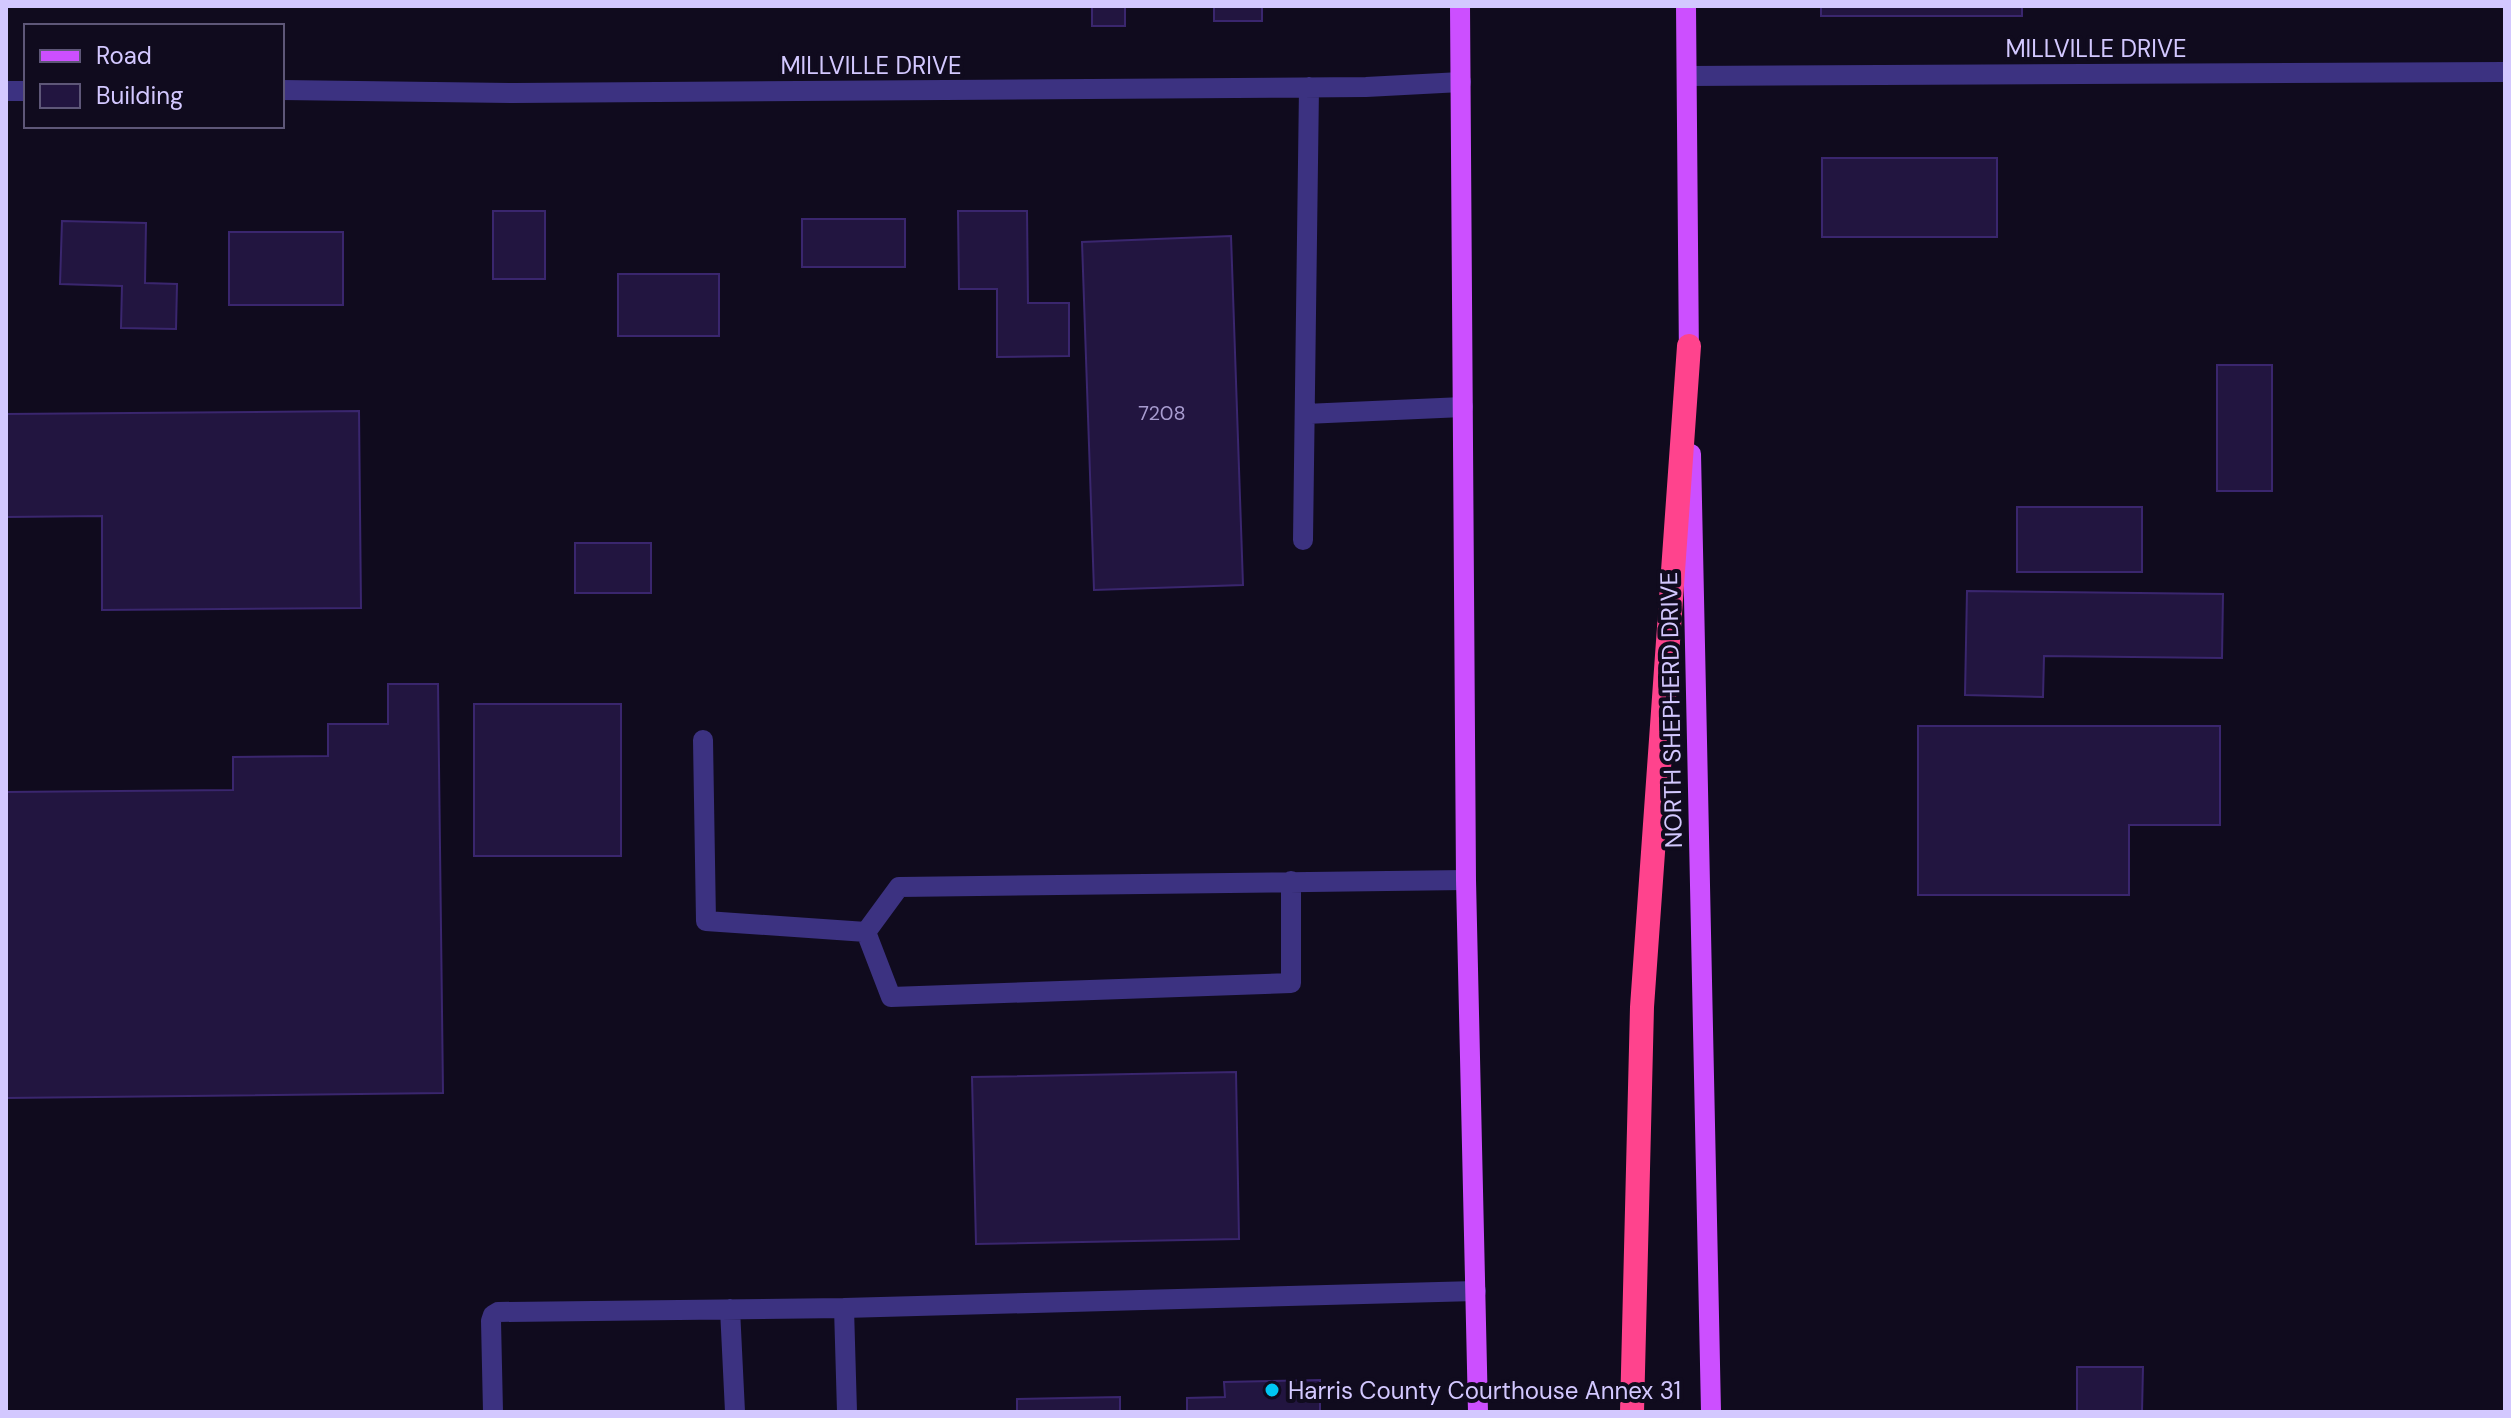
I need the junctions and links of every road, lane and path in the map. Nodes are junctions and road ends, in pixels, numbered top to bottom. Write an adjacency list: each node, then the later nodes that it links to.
1 (1460, 6): 5 (main road)
2 (1686, 6): 4 (main road, NORTH SHEPHERD DRIVE)
3 (2505, 72): 4 (street, MILLVILLE DRIVE)
4 (1687, 76): 8 (main road, NORTH SHEPHERD DRIVE)
5 (1461, 82): 6 (street, MILLVILLE DRIVE); 9 (main road)
6 (1309, 87): 7 (street, MILLVILLE DRIVE); 10 (street)
7 (284, 90)
8 (1689, 346): 23 (highway); 24 (main road, NORTH SHEPHERD DRIVE)
9 (1463, 407): 10 (street); 13 (main road)
10 (1305, 414): 11 (street)
11 (1303, 540)
12 (703, 740): 15 (street)
13 (1466, 880): 14 (street); 16 (main road)
14 (1291, 881): 15 (street); 15 (street)
15 (866, 932)
16 (1476, 1291): 17 (street); 22 (main road)
17 (844, 1308): 18 (street); 21 (street)
18 (730, 1309): 19 (street); 20 (street)
19 (493, 1412)
20 (735, 1412)
21 (847, 1412)
22 (1478, 1412)
23 (1632, 1412)
24 (1711, 1412)

